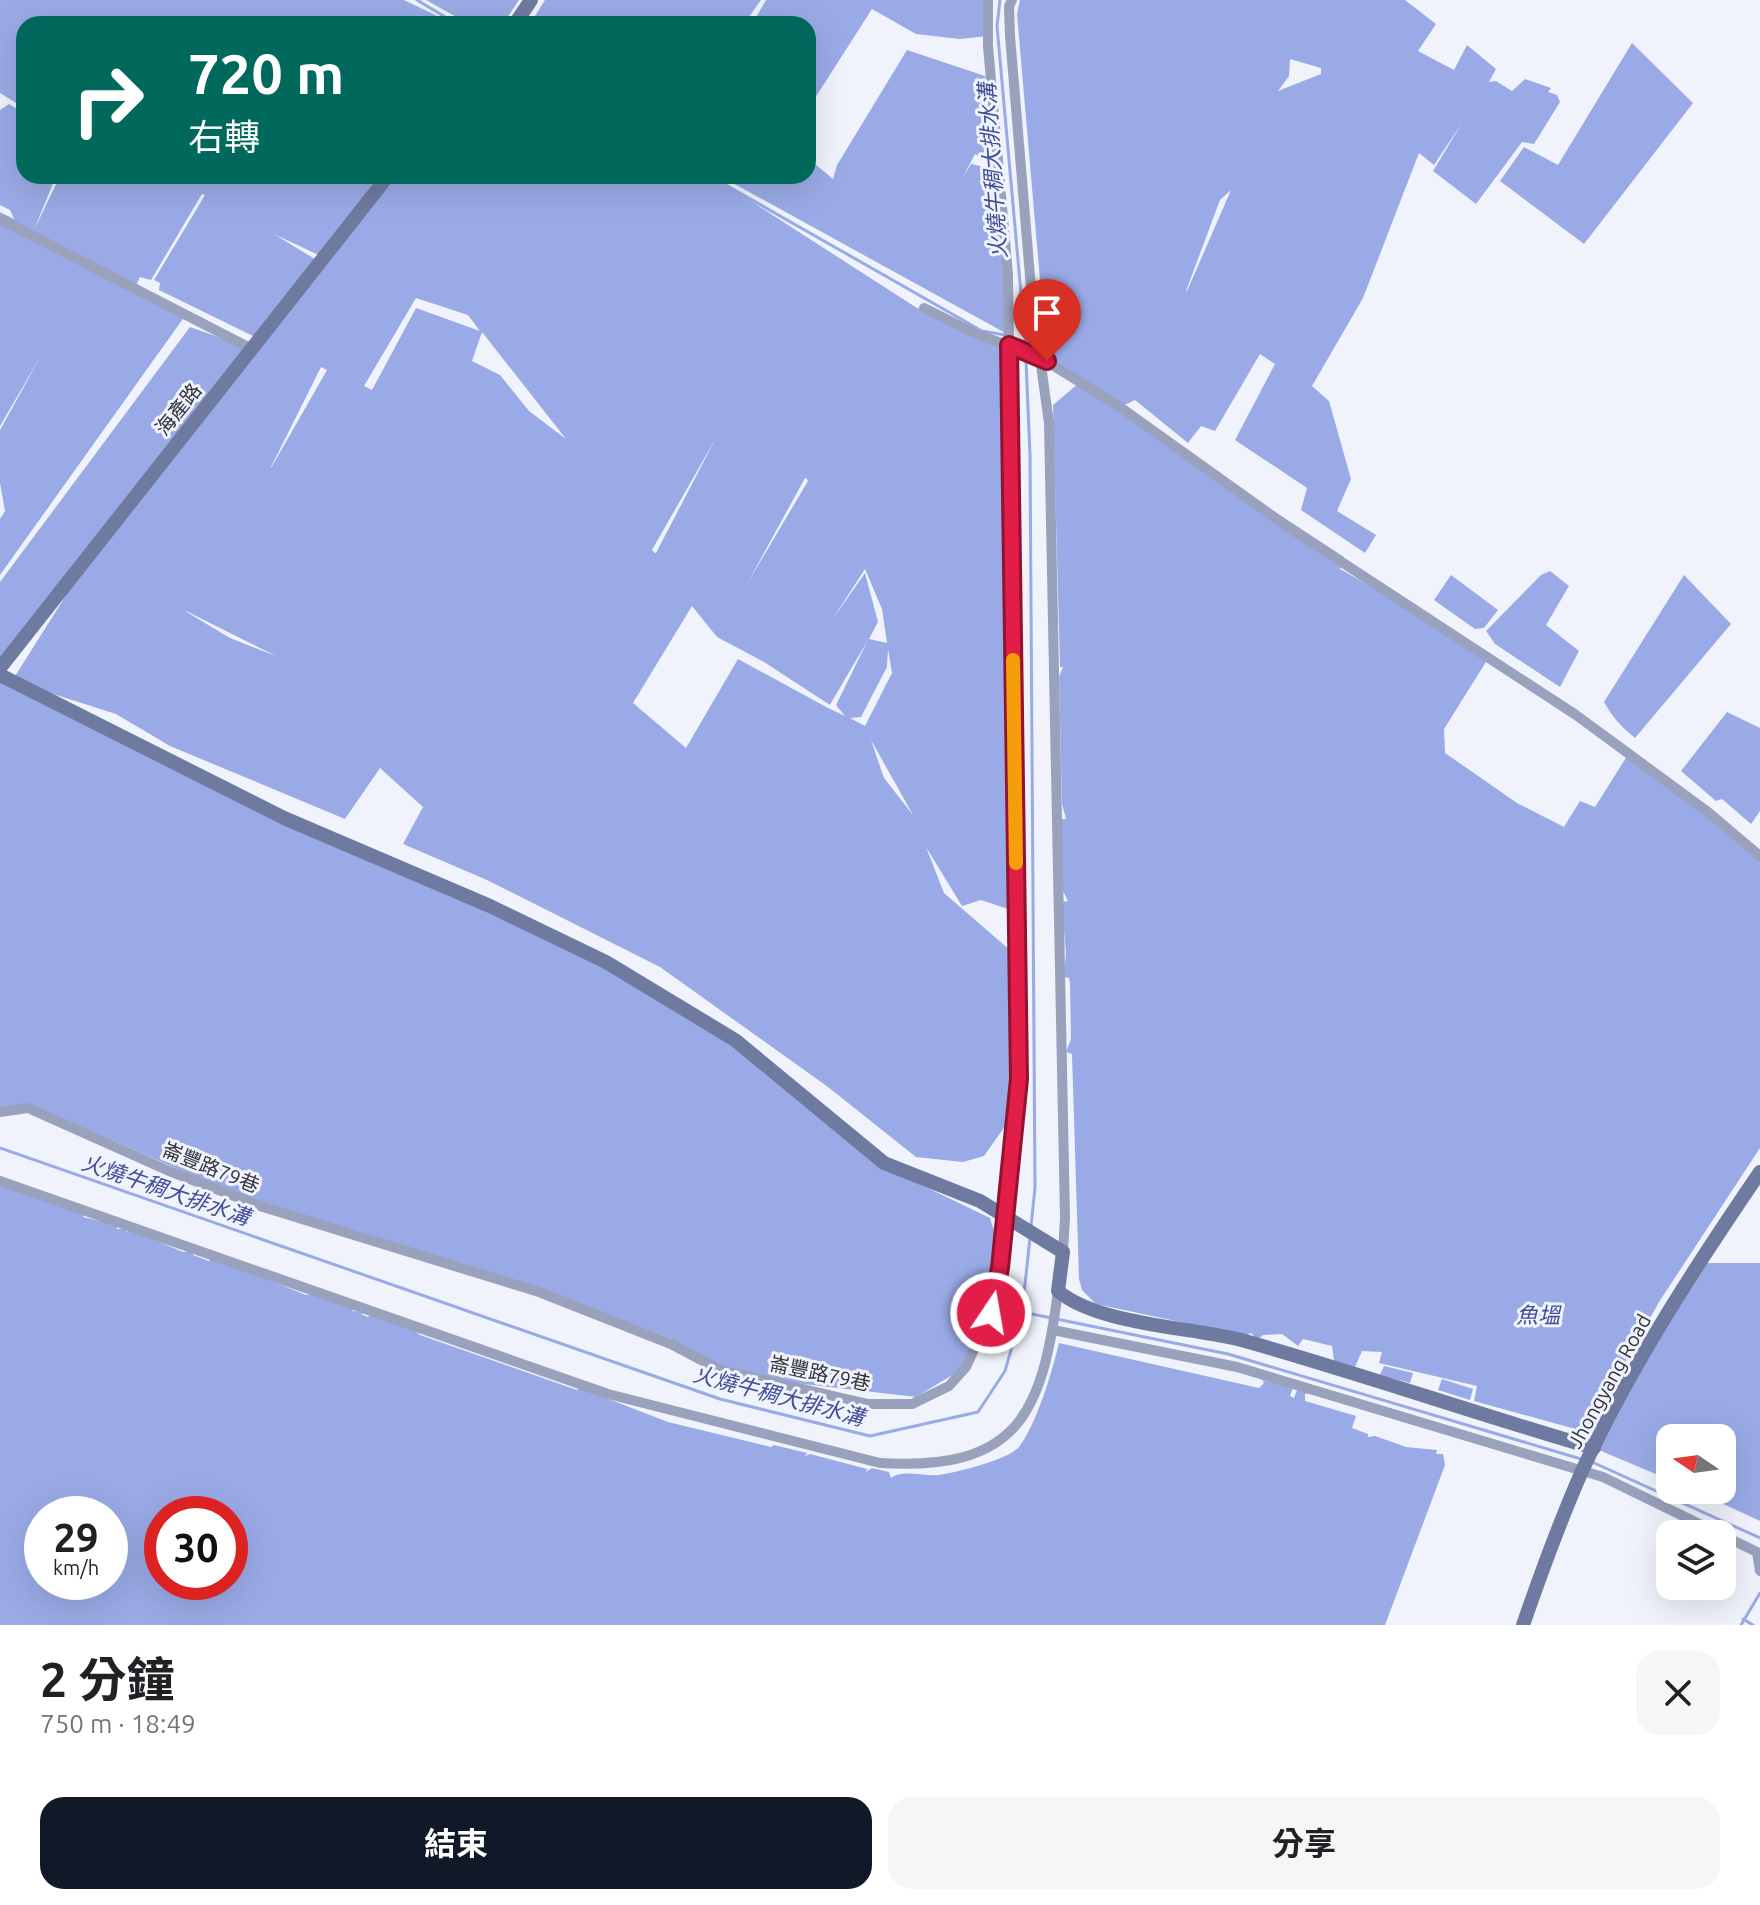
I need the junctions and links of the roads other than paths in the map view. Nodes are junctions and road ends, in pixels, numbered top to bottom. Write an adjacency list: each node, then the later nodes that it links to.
1 (988, 0): 6 (street, 崙豐路79巷)
2 (1012, 0): 8 (street)
3 (382, 184): 7 (street, 海產路)
4 (0, 219): 7 (street)
5 (924, 308): 6 (street)
6 (1009, 345): 8 (street); 15 (street, 崙豐路79巷)
7 (252, 349): 9 (street, 海產路)
8 (1041, 358): 11 (street); 16 (street)
9 (0, 668)
10 (0, 675): 15 (street)
11 (1760, 856)
12 (0, 1112): 15 (street, 崙豐路79巷)
13 (1760, 1172): 19 (street, Jhongyang Road)
14 (0, 1181): 18 (street)
15 (1003, 1218): 16 (street)
16 (1063, 1252): 17 (street)
17 (1058, 1291): 18 (street); 19 (street)
18 (1053, 1330): 20 (street)
19 (1594, 1448): 20 (street, Jhongyang Road)
20 (1582, 1471): 21 (street); 22 (street, Jhongyang Road)
21 (1760, 1571)
22 (1523, 1625)

